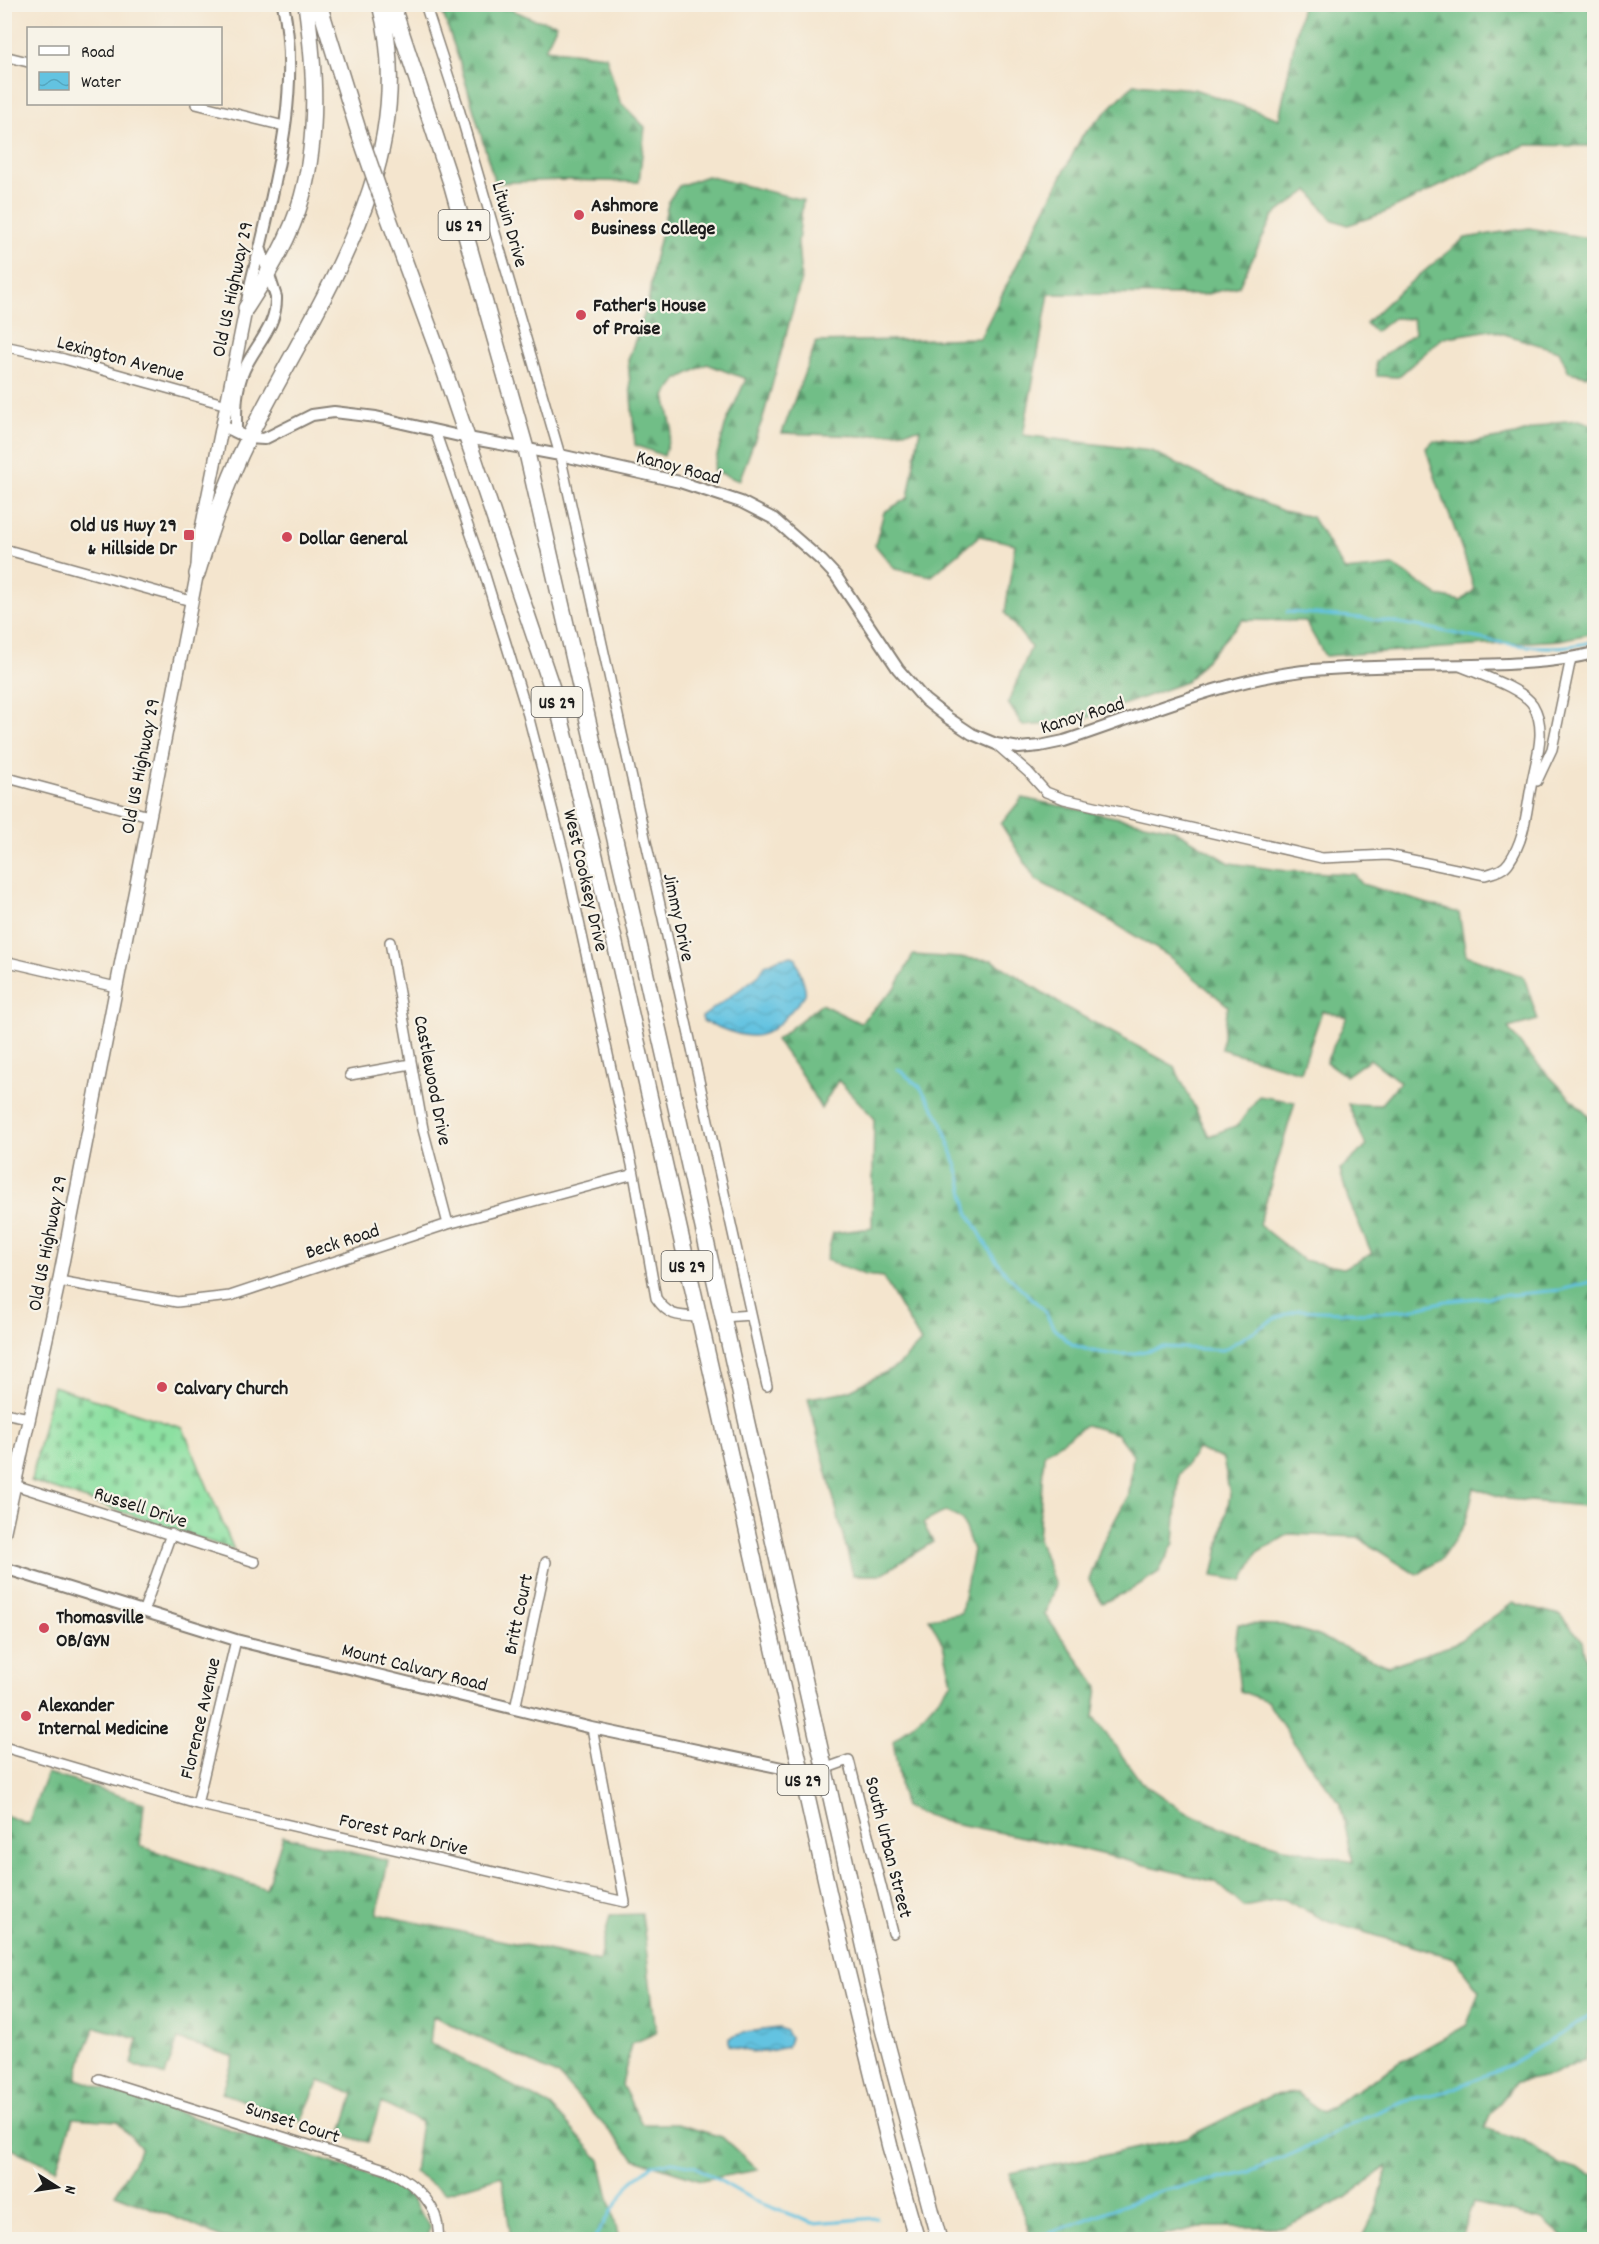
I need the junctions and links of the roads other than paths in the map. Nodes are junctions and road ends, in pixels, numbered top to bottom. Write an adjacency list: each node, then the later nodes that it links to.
1 (283, 4): 10 (street, Old US Highway 29)
2 (306, 4): 12 (highway)
3 (319, 4): 19 (highway, US 29, bridge)
4 (380, 4): 18 (highway)
5 (392, 4): 20 (highway, US 29)
6 (425, 4): 21 (street, Litwin Drive)
7 (4, 56): 8 (street)
8 (27, 62)
9 (200, 105): 10 (street)
10 (284, 126): 11 (street, Old US Highway 29)
11 (260, 247): 12 (street); 13 (street, Old US Highway 29)
12 (268, 274): 13 (highway); 18 (street)
13 (246, 308): 15 (main road, Old US Highway 29)
14 (4, 346): 15 (street, Lexington Avenue)
15 (227, 405): 16 (main road, Old US Highway 29)
16 (223, 426): 18 (street); 23 (main road, Old US Highway 29)
17 (435, 431): 18 (street, Kanoy Road); 19 (street, Kanoy Road); 37 (street, West Cooksey Drive)
18 (242, 435): 23 (highway)
19 (468, 438): 20 (street, Kanoy Road); 41 (highway, US 29)
20 (526, 448): 21 (street, Kanoy Road); 42 (highway, US 29)
21 (560, 454): 28 (street, Kanoy Road); 40 (street, Jimmy Drive)
22 (4, 549): 24 (street)
23 (197, 573): 24 (main road, Old US Highway 29)
24 (191, 601): 31 (main road, Old US Highway 29)
25 (1594, 653): 26 (street, Kanoy Road)
26 (1571, 658): 27 (street, Kanoy Road); 30 (street)
27 (1458, 665): 28 (street, Kanoy Road); 30 (street)
28 (996, 744): 30 (street)
29 (4, 777): 31 (street)
30 (1530, 793)
31 (149, 816): 34 (main road, Old US Highway 29)
32 (390, 942): 35 (street, Castlewood Drive)
33 (4, 961): 34 (street)
34 (116, 987): 39 (main road, Old US Highway 29)
35 (411, 1064): 36 (street); 38 (street, Castlewood Drive)
36 (350, 1075)
37 (634, 1174): 38 (street, Beck Road); 41 (street, West Cooksey Drive)
38 (448, 1224): 39 (street, Beck Road)
39 (59, 1281): 45 (main road, Old US Highway 29)
40 (751, 1314): 42 (street); 43 (street, Jimmy Drive)
41 (698, 1317): 58 (highway, US 29)
42 (723, 1317): 57 (highway, US 29)
43 (767, 1386)
44 (4, 1413): 45 (street)
45 (29, 1418): 46 (main road, Old US Highway 29)
46 (15, 1485): 47 (main road, Old US Highway 29); 48 (street, Russell Drive)
47 (4, 1533)
48 (171, 1534): 49 (street, Russell Drive); 52 (street)
49 (255, 1562)
50 (546, 1562): 54 (street, Britt Court)
51 (4, 1568): 52 (street, Mount Calvary Road)
52 (143, 1612): 53 (street, Mount Calvary Road)
53 (236, 1640): 54 (street, Mount Calvary Road); 59 (street, Florence Avenue)
54 (515, 1709): 55 (street, Mount Calvary Road)
55 (592, 1728): 58 (street, Mount Calvary Road); 59 (street, Forest Park Drive)
56 (4, 1748): 59 (street, Forest Park Drive)
57 (824, 1769): 58 (street, Mount Calvary Road); 60 (street, South Urban Street); 64 (highway, US 29)
58 (801, 1772): 63 (highway, US 29)
59 (197, 1804)
60 (893, 1933)
61 (99, 2079): 62 (street, Sunset Court)
62 (438, 2240)
63 (917, 2240)
64 (939, 2240)

